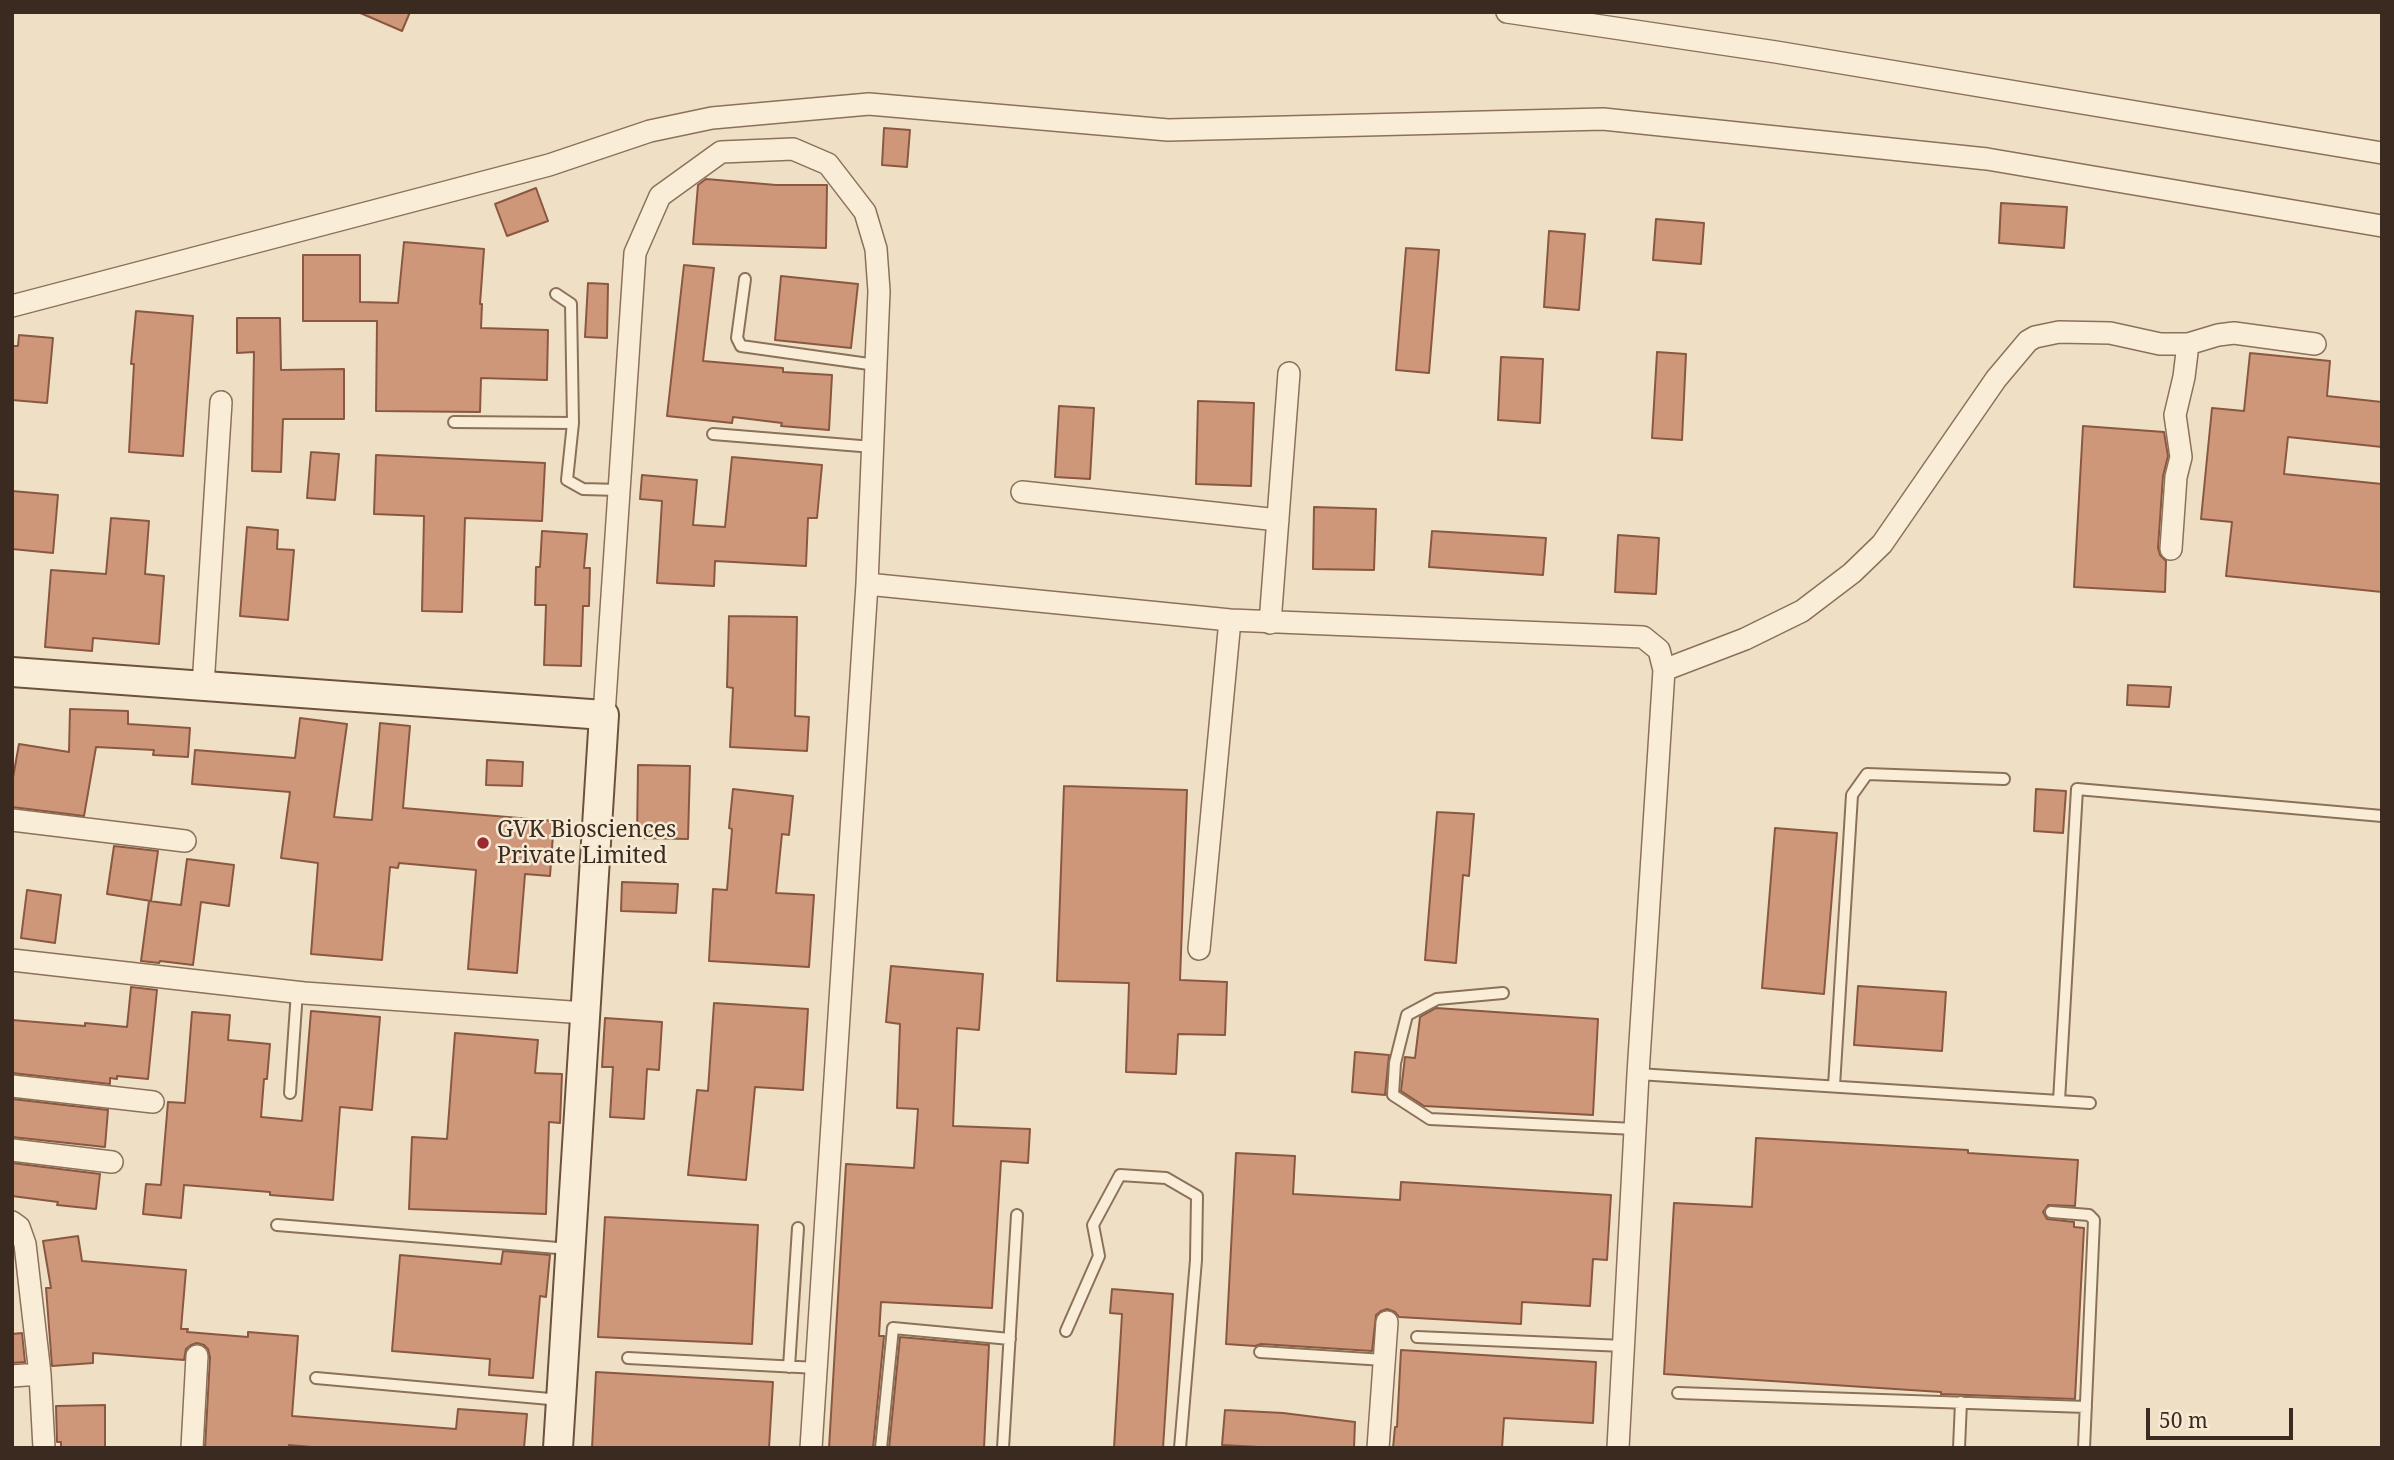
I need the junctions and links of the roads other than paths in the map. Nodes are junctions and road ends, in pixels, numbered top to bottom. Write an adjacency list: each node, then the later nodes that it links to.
1 (1507, 12): 4 (street)
2 (712, 118): 3 (street); 5 (street); 8 (street)
3 (720, 152): 11 (street); 18 (street)
4 (2382, 153)
5 (2382, 226)
6 (745, 279): 11 (lane)
7 (556, 294): 15 (lane)
8 (12, 306)
9 (2188, 344): 10 (street); 21 (street); 25 (street)
10 (2315, 344)
11 (876, 365): 17 (street)
12 (1289, 373): 20 (street)
13 (220, 402): 27 (street)
14 (454, 422): 15 (lane)
15 (573, 423): 18 (lane)
16 (713, 434): 17 (lane)
17 (873, 447): 22 (street)
18 (619, 490): 28 (street)
19 (1023, 492): 20 (street)
20 (1278, 520): 24 (street)
21 (2171, 549)
22 (867, 584): 23 (street); 64 (street)
23 (1230, 620): 24 (street); 33 (street)
24 (1270, 623): 25 (street)
25 (1664, 670): 38 (street)
26 (12, 672): 27 (street)
27 (203, 686): 28 (street)
28 (604, 715): 37 (street)
29 (2004, 779): 40 (lane)
30 (2382, 816): 42 (lane)
31 (12, 820): 32 (street)
32 (185, 841)
33 (1199, 949)
34 (12, 960): 35 (street)
35 (296, 992): 37 (street); 41 (lane)
36 (1503, 993): 45 (lane)
37 (585, 1013): 53 (street)
38 (1638, 1074): 40 (lane); 45 (street)
39 (12, 1086): 43 (street)
40 (1834, 1086): 42 (lane)
41 (290, 1093)
42 (2059, 1101): 44 (lane)
43 (153, 1102)
44 (2090, 1103)
45 (1635, 1129): 58 (street)
46 (12, 1150): 47 (street)
47 (112, 1162)
48 (2051, 1212): 71 (lane)
49 (1017, 1215): 57 (lane)
50 (12, 1222): 65 (street)
51 (277, 1226): 53 (lane)
52 (798, 1228): 63 (lane)
53 (570, 1249): 69 (street)
54 (1387, 1322): 62 (street)
55 (1066, 1331): 78 (lane)
56 (1417, 1337): 58 (lane)
57 (1010, 1339): 76 (lane); 77 (lane)
58 (1624, 1346): 80 (street)
59 (1260, 1352): 62 (lane)
60 (197, 1356): 73 (street)
61 (628, 1358): 63 (lane)
62 (1384, 1360): 79 (street)
63 (789, 1367): 64 (lane)
64 (817, 1368): 75 (street)
65 (40, 1374): 66 (street); 72 (street)
66 (12, 1376)
67 (316, 1378): 69 (lane)
68 (1678, 1393): 70 (lane)
69 (561, 1400): 74 (street)
70 (1961, 1402): 71 (lane); 81 (lane)
71 (2086, 1407): 82 (lane)
72 (44, 1448)
73 (192, 1448)
74 (558, 1448)
75 (811, 1448)
76 (881, 1448)
77 (1003, 1448)
78 (1180, 1448)
79 (1378, 1448)
80 (1618, 1448)
81 (1959, 1448)
82 (2084, 1448)

